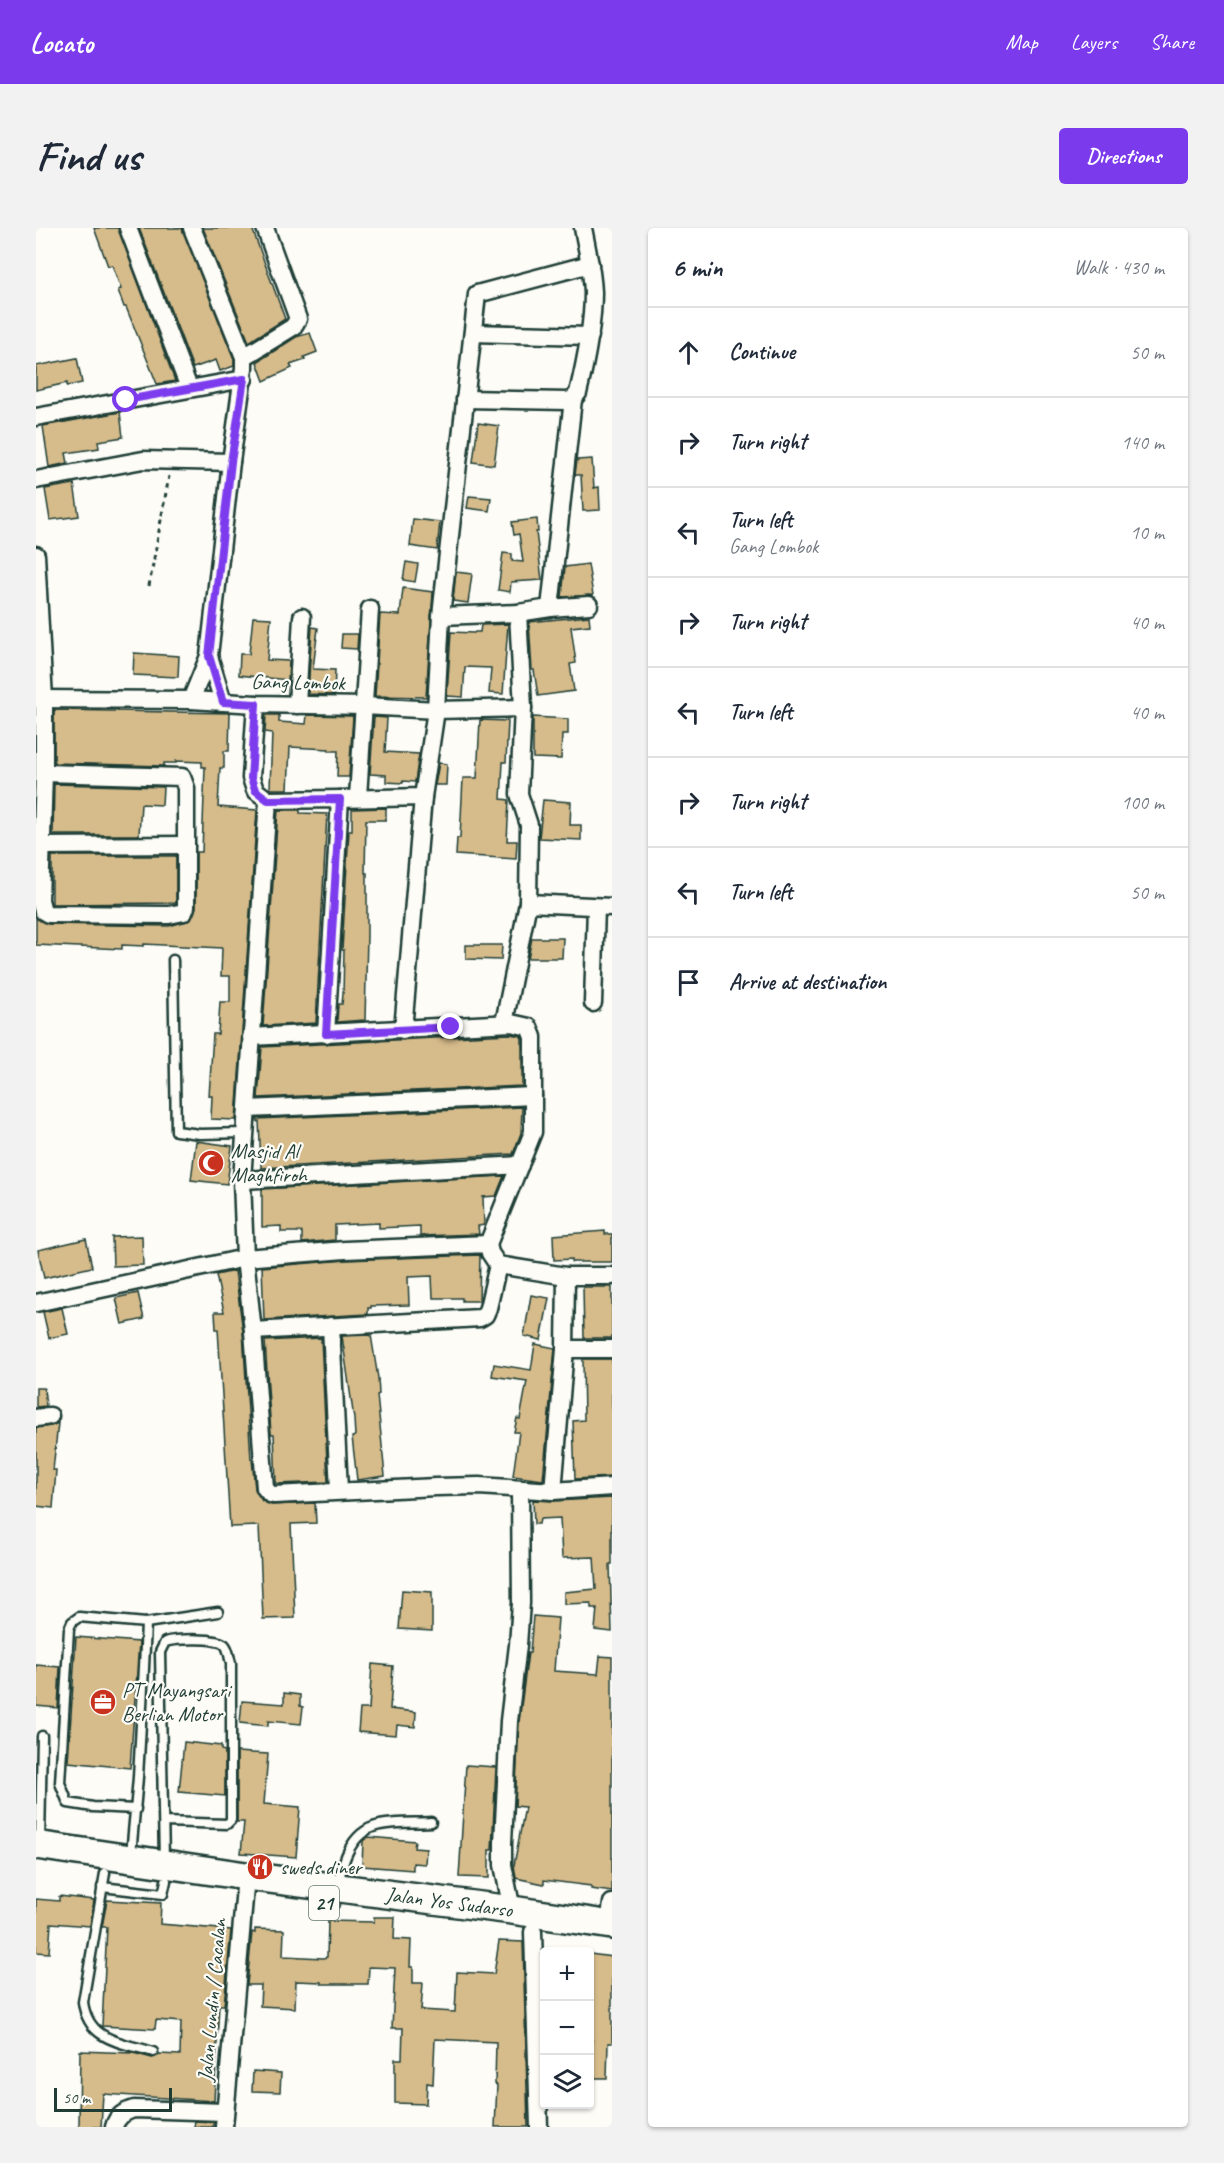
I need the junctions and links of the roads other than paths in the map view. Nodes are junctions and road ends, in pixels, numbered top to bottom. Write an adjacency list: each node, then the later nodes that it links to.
1 (129, 228): 10 (street)
2 (192, 228): 8 (street)
3 (265, 228): 8 (street)
4 (583, 228): 5 (street)
5 (590, 264): 6 (street); 7 (street)
6 (473, 333): 7 (street); 11 (street)
7 (590, 336): 12 (street)
8 (244, 357): 9 (street)
9 (244, 379): 10 (street); 14 (street)
10 (189, 388): 13 (street)
11 (465, 399): 12 (street); 21 (street)
12 (573, 399): 18 (street)
13 (36, 417)
14 (231, 462): 15 (street); 23 (street)
15 (36, 480)
16 (36, 555): 24 (street)
17 (589, 605): 18 (street)
18 (550, 608): 20 (street)
19 (370, 609): 29 (street)
20 (518, 613): 21 (street); 30 (street)
21 (441, 616): 31 (street)
22 (302, 617): 28 (street)
23 (209, 656): 25 (street); 26 (street)
24 (40, 699): 25 (street, Gang Lombok); 32 (street)
25 (191, 700): 26 (street, Gang Lombok)
26 (223, 702): 27 (street, Gang Lombok)
27 (256, 704): 28 (street, Gang Lombok); 36 (street)
28 (297, 705): 29 (street, Gang Lombok)
29 (364, 706): 31 (street, Gang Lombok); 33 (street)
30 (523, 708): 31 (street, Gang Lombok); 39 (street)
31 (436, 710): 34 (street)
32 (44, 772): 37 (street); 38 (street)
33 (358, 797): 34 (street); 35 (street)
34 (423, 797): 44 (street)
35 (340, 799): 36 (street); 45 (street)
36 (268, 800): 46 (street)
37 (186, 845): 38 (street); 38 (street)
38 (41, 846)
39 (528, 903): 40 (street); 43 (street)
40 (590, 907): 42 (street)
41 (173, 960): 49 (lane)
42 (593, 1003)
43 (504, 1023): 44 (street); 47 (street)
44 (403, 1030): 45 (street)
45 (326, 1034): 46 (street)
46 (251, 1036): 48 (street)
47 (533, 1096): 48 (street); 50 (street)
48 (248, 1109): 49 (street)
49 (244, 1133): 51 (street)
50 (520, 1165): 51 (street); 52 (street)
51 (242, 1180): 53 (street)
52 (488, 1244): 53 (street); 54 (street)
53 (245, 1258): 57 (street); 59 (street)
54 (498, 1265): 55 (street); 58 (street)
55 (566, 1276): 56 (street); 60 (street)
56 (612, 1276)
57 (36, 1303)
58 (331, 1326): 59 (street); 64 (street)
59 (253, 1331): 64 (street)
60 (566, 1349): 61 (street); 65 (street)
61 (612, 1349)
62 (612, 1487): 65 (street)
63 (520, 1489): 64 (street); 65 (street); 78 (street)
64 (339, 1490)
65 (553, 1491)
66 (218, 1612): 67 (lane)
67 (146, 1623): 69 (lane); 69 (lane)
68 (42, 1736): 72 (lane)
69 (136, 1809): 73 (lane)
70 (164, 1822): 70 (lane); 74 (lane)
71 (431, 1822): 77 (lane)
72 (37, 1851): 73 (highway, Jalan Yos Sudarso / 21); 75 (highway, Jalan Yos Sudarso / 21)
73 (131, 1859): 74 (highway, Jalan Yos Sudarso / 21)
74 (165, 1873): 75 (highway, Jalan Yos Sudarso / 21); 76 (highway, Jalan Yos Sudarso / 21)
75 (103, 1880): 81 (lane)
76 (245, 1884): 77 (highway, Jalan Yos Sudarso / 21); 82 (street, Jalan Lundin / Cacalan)
77 (335, 1896): 78 (highway, Jalan Yos Sudarso / 21); 80 (highway, Jalan Yos Sudarso / 21)
78 (512, 1910): 79 (highway, Jalan Yos Sudarso / 21)
79 (611, 1924): 80 (highway, Jalan Yos Sudarso / 21)
80 (533, 1932): 84 (street)
81 (153, 2052)
82 (224, 2120): 83 (street)
83 (114, 2127)
84 (539, 2127)

